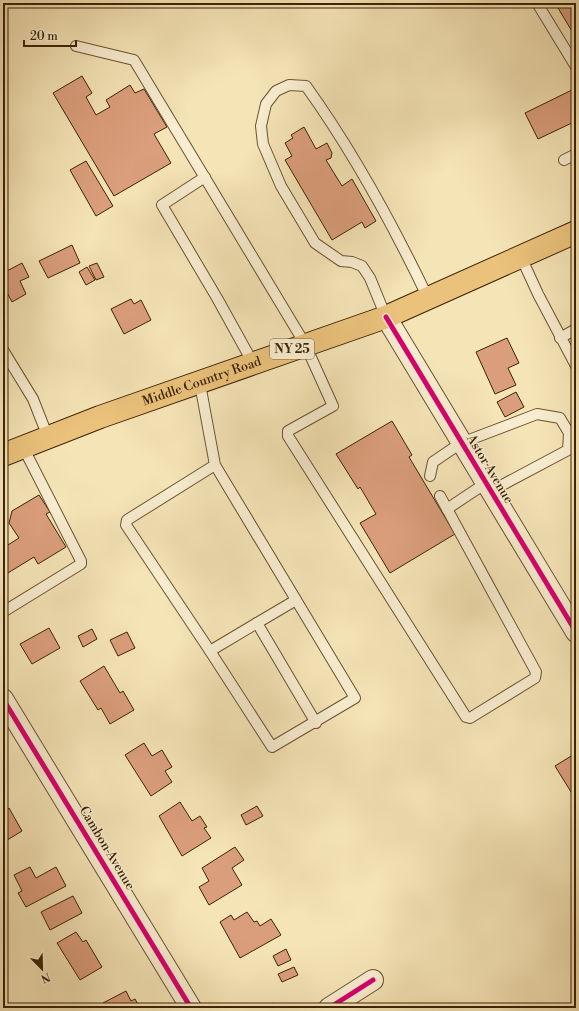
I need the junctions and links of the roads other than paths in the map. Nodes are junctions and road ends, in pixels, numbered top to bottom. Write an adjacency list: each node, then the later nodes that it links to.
1 (537, 3): 3 (lane)
2 (76, 46): 6 (lane)
3 (576, 67)
4 (576, 154): 5 (lane)
5 (564, 160)
6 (205, 177): 13 (lane); 15 (lane)
7 (576, 232): 8 (main road, Middle Country Road / NY 25)
8 (521, 257): 9 (main road, Middle Country Road / NY 25); 12 (lane)
9 (428, 298): 10 (main road, Middle Country Road / NY 25); 10 (lane)
10 (386, 317): 13 (main road, Middle Country Road / NY 25); 19 (street, Astor Avenue)
11 (576, 329): 12 (lane)
12 (560, 338): 16 (lane)
13 (305, 344): 15 (main road, Middle Country Road / NY 25); 26 (lane)
14 (3, 350): 18 (lane)
15 (253, 363): 17 (main road, Middle Country Road / NY 25)
16 (576, 366)
17 (200, 384): 18 (main road, Middle Country Road / NY 25); 22 (lane)
18 (48, 437): 20 (main road, Middle Country Road / NY 25)
19 (461, 443): 23 (lane); 24 (street, Astor Avenue); 24 (lane)
20 (23, 447): 21 (main road, Middle Country Road / NY 25); 28 (lane)
21 (3, 455)
22 (215, 466): 27 (lane); 31 (lane)
23 (430, 476)
24 (488, 487): 26 (lane); 30 (street, Astor Avenue)
25 (440, 496): 26 (lane)
26 (447, 509)
27 (296, 600): 29 (lane); 33 (lane)
28 (3, 612)
29 (257, 623): 31 (lane); 33 (lane)
30 (576, 632)
31 (210, 651): 33 (lane)
32 (3, 699): 35 (street, Cambon Avenue)
33 (316, 723)
34 (373, 980): 36 (street)
35 (191, 1008)
36 (329, 1008)

